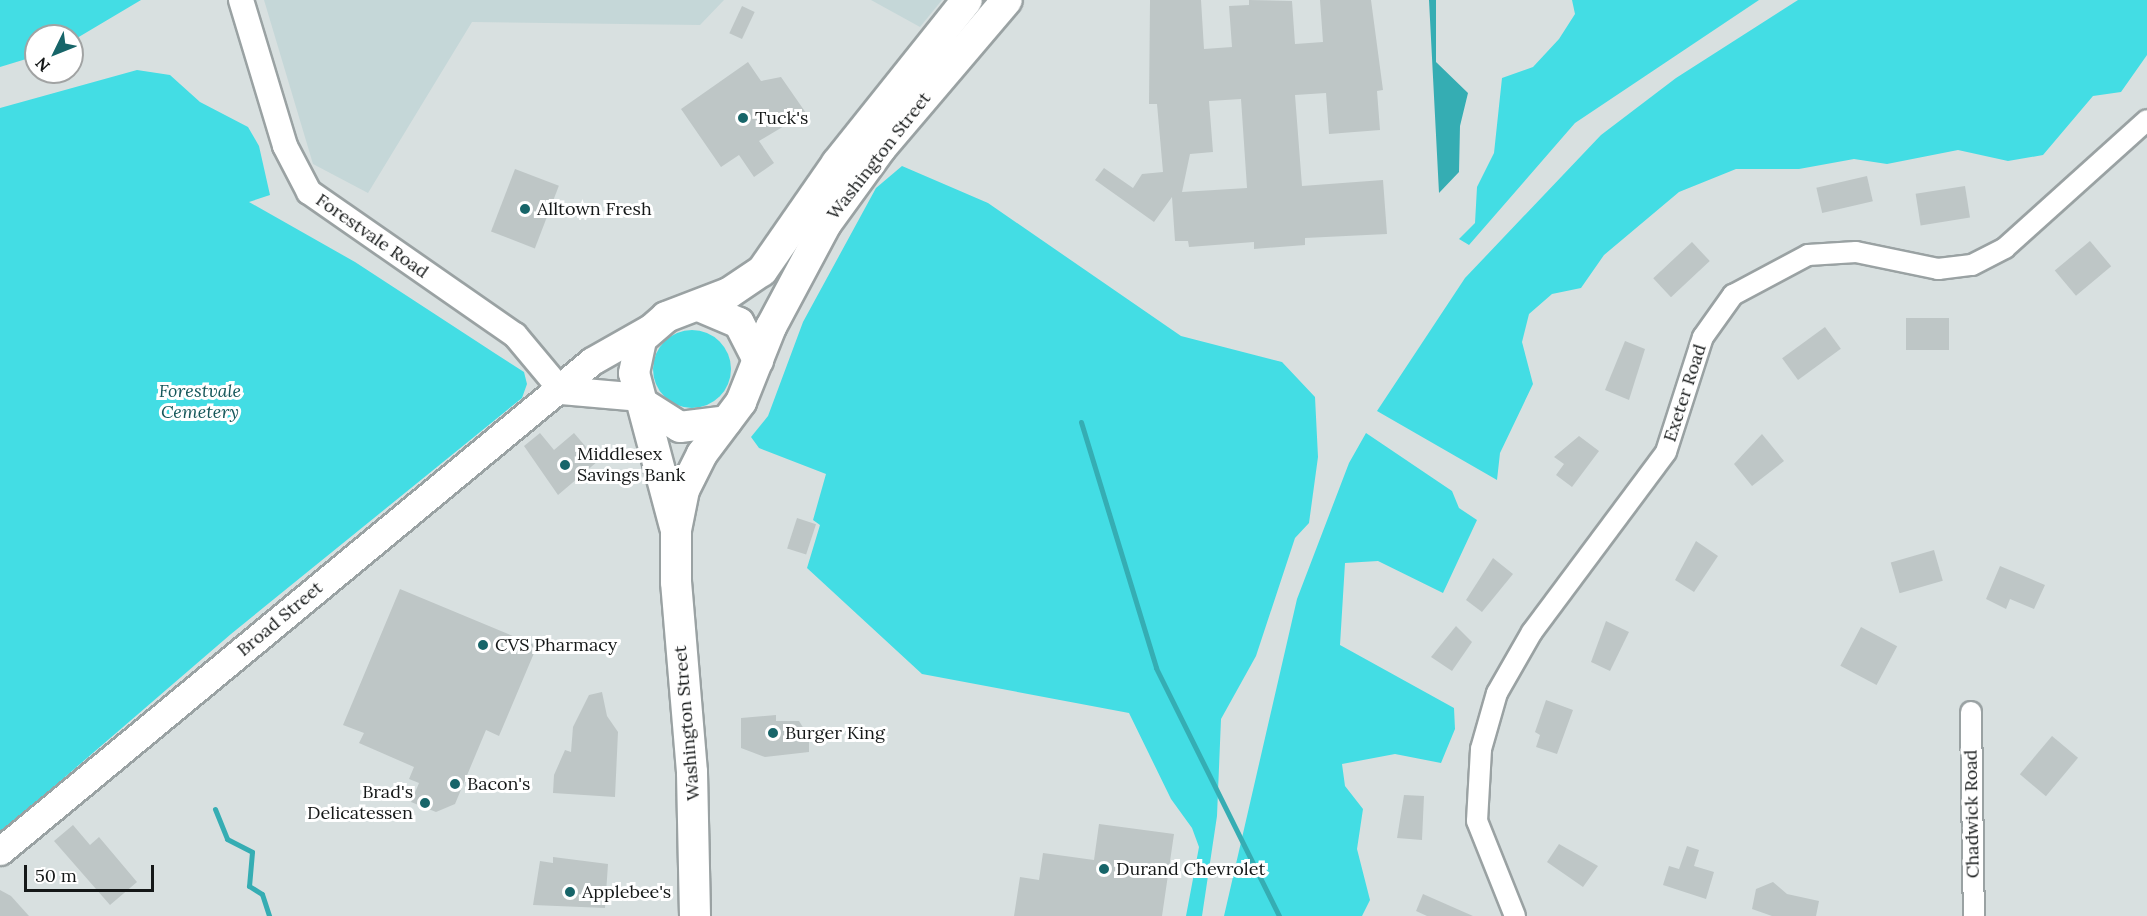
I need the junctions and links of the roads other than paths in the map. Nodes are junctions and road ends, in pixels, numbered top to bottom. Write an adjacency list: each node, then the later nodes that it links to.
1 (241, 0): 8 (street, Forestvale Road)
2 (967, 0): 5 (main road, Washington Street)
3 (1007, 0): 7 (main road, Washington Street)
4 (2147, 120): 15 (street, Exeter Road)
5 (701, 307): 6 (main road, Washington Street); 7 (main road)
6 (650, 328): 8 (main road, Broad Street); 9 (main road, Washington Street)
7 (758, 360): 10 (main road, Washington Street)
8 (561, 390): 9 (main road); 13 (main road, Broad Street)
9 (643, 401): 10 (main road); 11 (main road, Washington Street)
10 (727, 421): 11 (main road, Washington Street)
11 (676, 530): 14 (main road, Washington Street)
12 (1971, 712): 16 (street, Chadwick Road)
13 (0, 851)
14 (695, 916)
15 (1515, 916)
16 (1974, 916)

